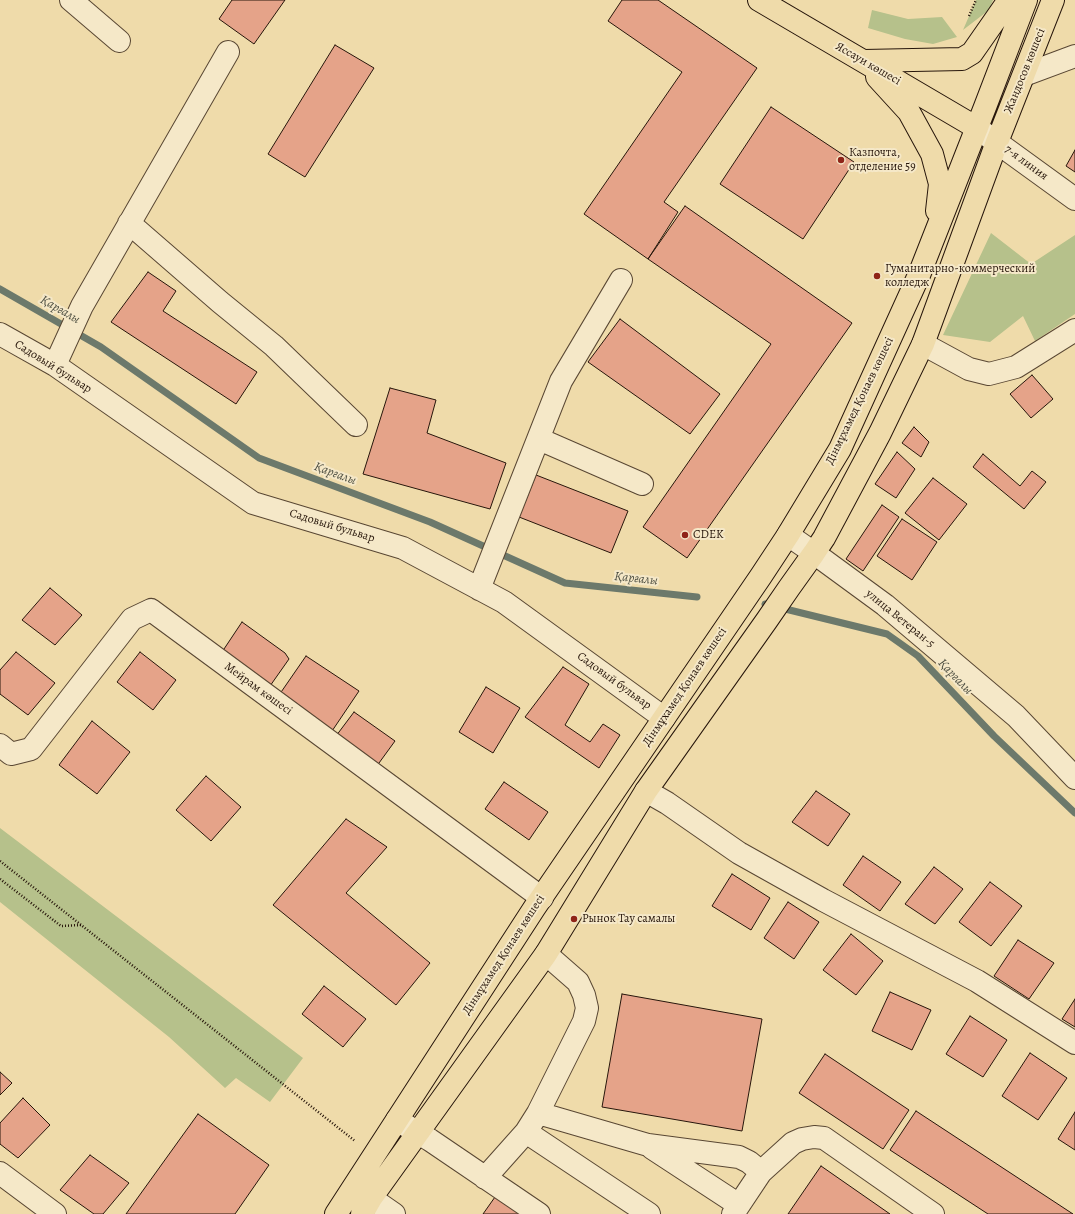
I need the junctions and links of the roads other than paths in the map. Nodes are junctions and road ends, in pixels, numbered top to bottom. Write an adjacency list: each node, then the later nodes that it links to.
1 (71, 0): 6 (street)
2 (759, 0): 9 (main road, Яссауи көшесі)
3 (1009, 0): 9 (main road)
4 (1026, 0): 11 (main road, Жандосов көшесі)
5 (1053, 0): 10 (main road, Жандосов көшесі)
6 (119, 41)
7 (228, 52): 14 (street)
8 (1075, 56): 10 (street)
9 (863, 61): 11 (main road, Яссауи көшесі); 15 (main road)
10 (1024, 75): 12 (main road, Жандосов көшесі)
11 (977, 128): 12 (street, 7-я линия); 15 (main road, Дінмұхамед Қонаев көшесі)
12 (997, 142): 13 (street, 7-я линия); 19 (main road)
13 (1075, 198)
14 (129, 223): 20 (street); 21 (street)
15 (919, 275): 24 (main road, Дінмұхамед Қонаев көшесі)
16 (621, 280): 22 (street)
17 (1075, 330): 19 (street)
18 (0, 334): 20 (street, Садовый бульвар)
19 (923, 344): 25 (main road)
20 (54, 365): 26 (street, Садовый бульвар)
21 (356, 425)
22 (538, 439): 23 (street); 26 (street)
23 (642, 484)
24 (788, 535): 25 (street, улица Ветеран-5); 27 (main road, Дінмұхамед Қонаев көшесі)
25 (814, 553): 29 (street, улица Ветеран-5); 30 (main road)
26 (479, 589): 27 (street, Садовый бульвар)
27 (664, 718): 31 (main road, Дінмұхамед Қонаев көшесі)
28 (0, 745): 31 (street, Мейрам көшесі)
29 (1075, 778)
30 (646, 790): 32 (main road); 33 (street)
31 (542, 898): 35 (main road, Дінмұхамед Қонаев көшесі)
32 (546, 954): 34 (street); 37 (main road)
33 (1075, 1043)
34 (538, 1113): 36 (street); 38 (street)
35 (397, 1120): 37 (street); 45 (main road, Дінмұхамед Қонаев көшесі)
36 (526, 1132): 41 (street); 48 (street)
37 (418, 1133): 41 (street); 42 (main road)
38 (648, 1145): 39 (street); 43 (street)
39 (761, 1172): 43 (street); 49 (street)
40 (0, 1173): 44 (street)
41 (485, 1178): 47 (street)
42 (367, 1206): 46 (street)
43 (736, 1210)
44 (55, 1214)
45 (336, 1214)
46 (394, 1214)
47 (539, 1214)
48 (649, 1214)
49 (933, 1214)

